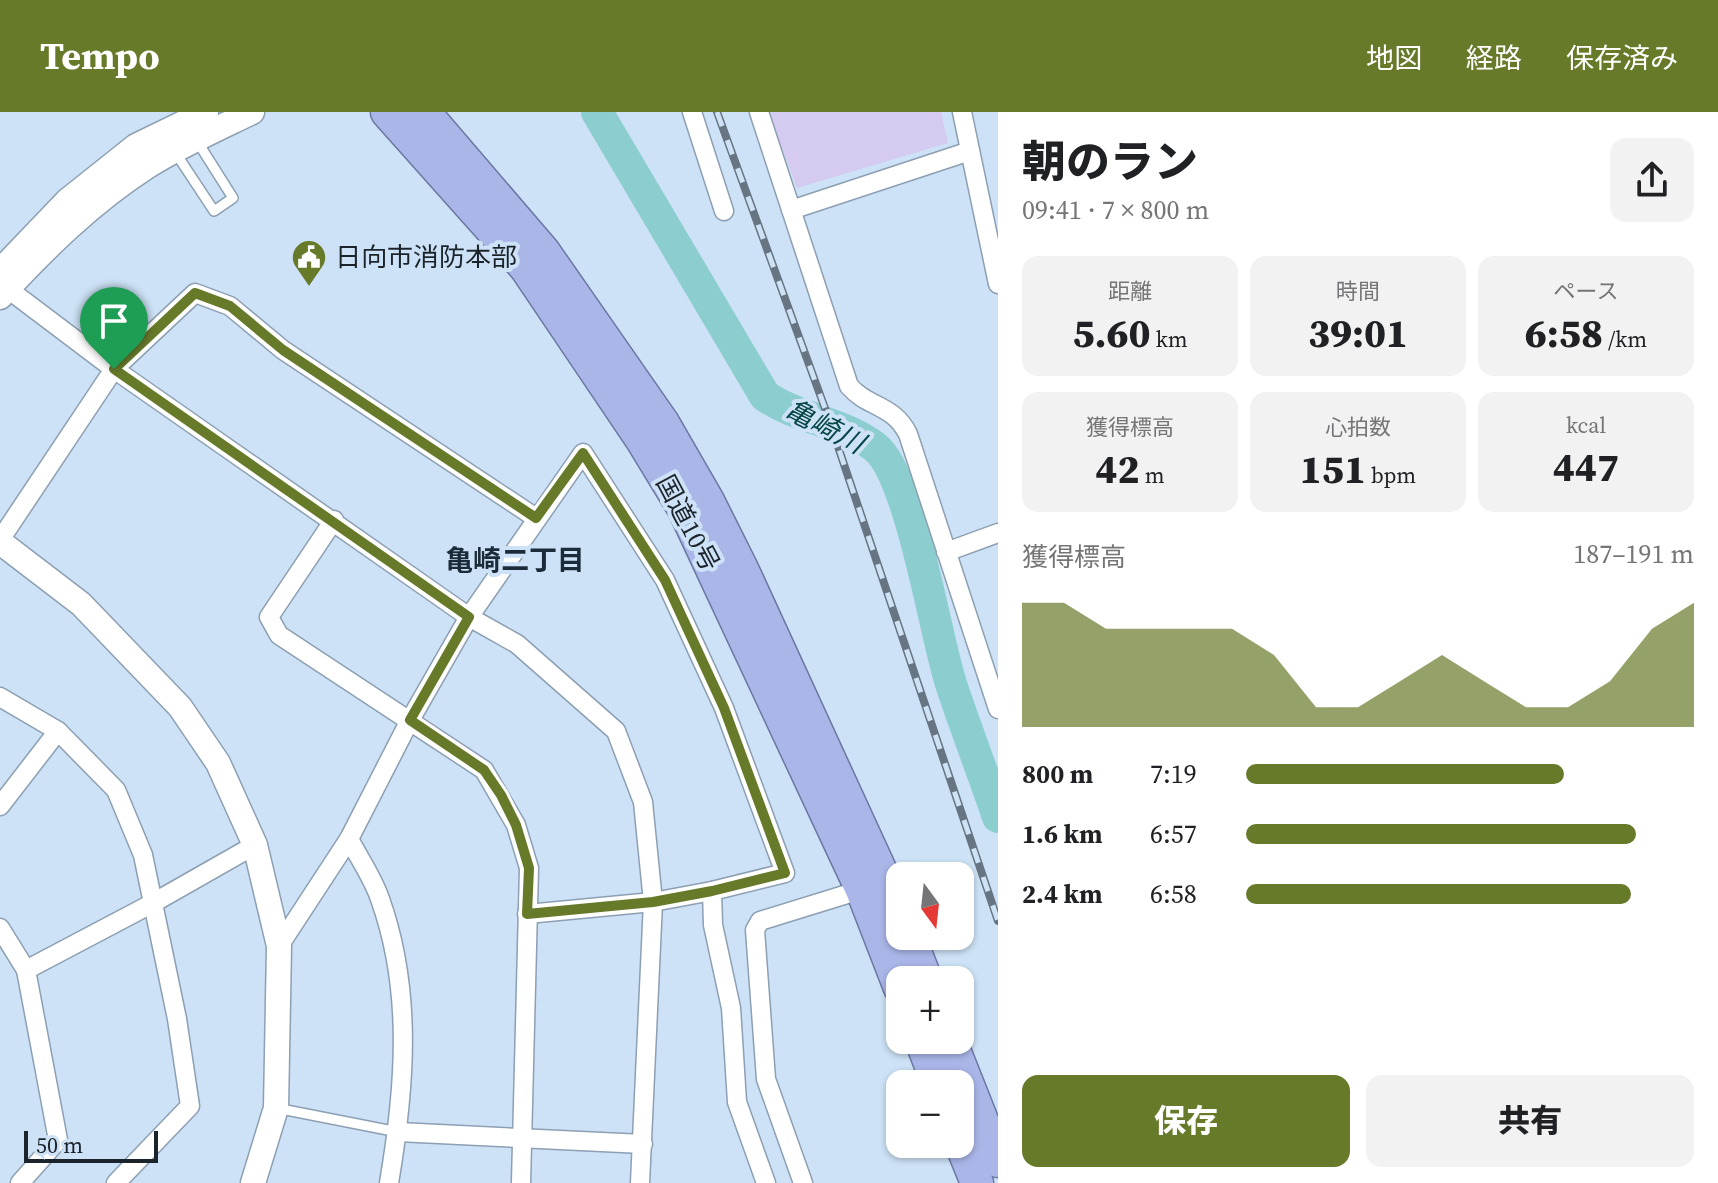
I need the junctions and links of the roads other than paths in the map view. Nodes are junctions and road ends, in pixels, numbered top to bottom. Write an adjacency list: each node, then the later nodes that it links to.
1 (252, 112): 7 (street)
2 (366, 112): 6 (highway)
3 (692, 112): 10 (street)
4 (759, 112): 9 (street)
5 (962, 112): 8 (street)
6 (415, 117): 27 (highway, 国道10号)
7 (190, 127): 7 (lane); 12 (street)
8 (970, 151): 9 (street); 11 (street)
9 (791, 210): 18 (street)
10 (724, 211)
11 (998, 284)
12 (2, 285): 13 (street)
13 (114, 369): 14 (street); 15 (street); 17 (street)
14 (536, 518): 19 (street); 28 (street)
15 (334, 520): 19 (street); 22 (street)
16 (998, 533): 18 (street)
17 (0, 541): 26 (street)
18 (946, 552): 21 (street)
19 (469, 617): 22 (street); 30 (street)
20 (0, 697): 23 (street)
21 (998, 709)
22 (410, 720): 25 (street); 32 (street)
23 (58, 731): 24 (street); 31 (street)
24 (0, 806)
25 (349, 839): 34 (street); 39 (street)
26 (255, 845): 31 (street); 34 (street)
27 (874, 885): 29 (highway, 国道10号); 35 (highway, 国道10号); 51 (street)
28 (712, 891): 30 (street); 50 (street)
29 (886, 898)
30 (653, 902): 32 (street); 41 (street)
31 (153, 903): 36 (street); 45 (street)
32 (527, 914): 40 (street)
33 (0, 928): 36 (street)
34 (279, 946): 38 (street)
35 (894, 966)
36 (26, 970): 44 (street)
37 (956, 1054): 43 (highway)
38 (276, 1108): 39 (lane); 46 (street)
39 (398, 1132): 40 (street); 47 (street)
40 (523, 1138): 41 (street); 48 (street)
41 (643, 1144): 49 (street)
42 (967, 1158): 52 (highway)
43 (998, 1161)
44 (20, 1183)
45 (116, 1183)
46 (253, 1183)
47 (389, 1183)
48 (521, 1183)
49 (640, 1183)
50 (766, 1183)
51 (803, 1183)
52 (977, 1183)

